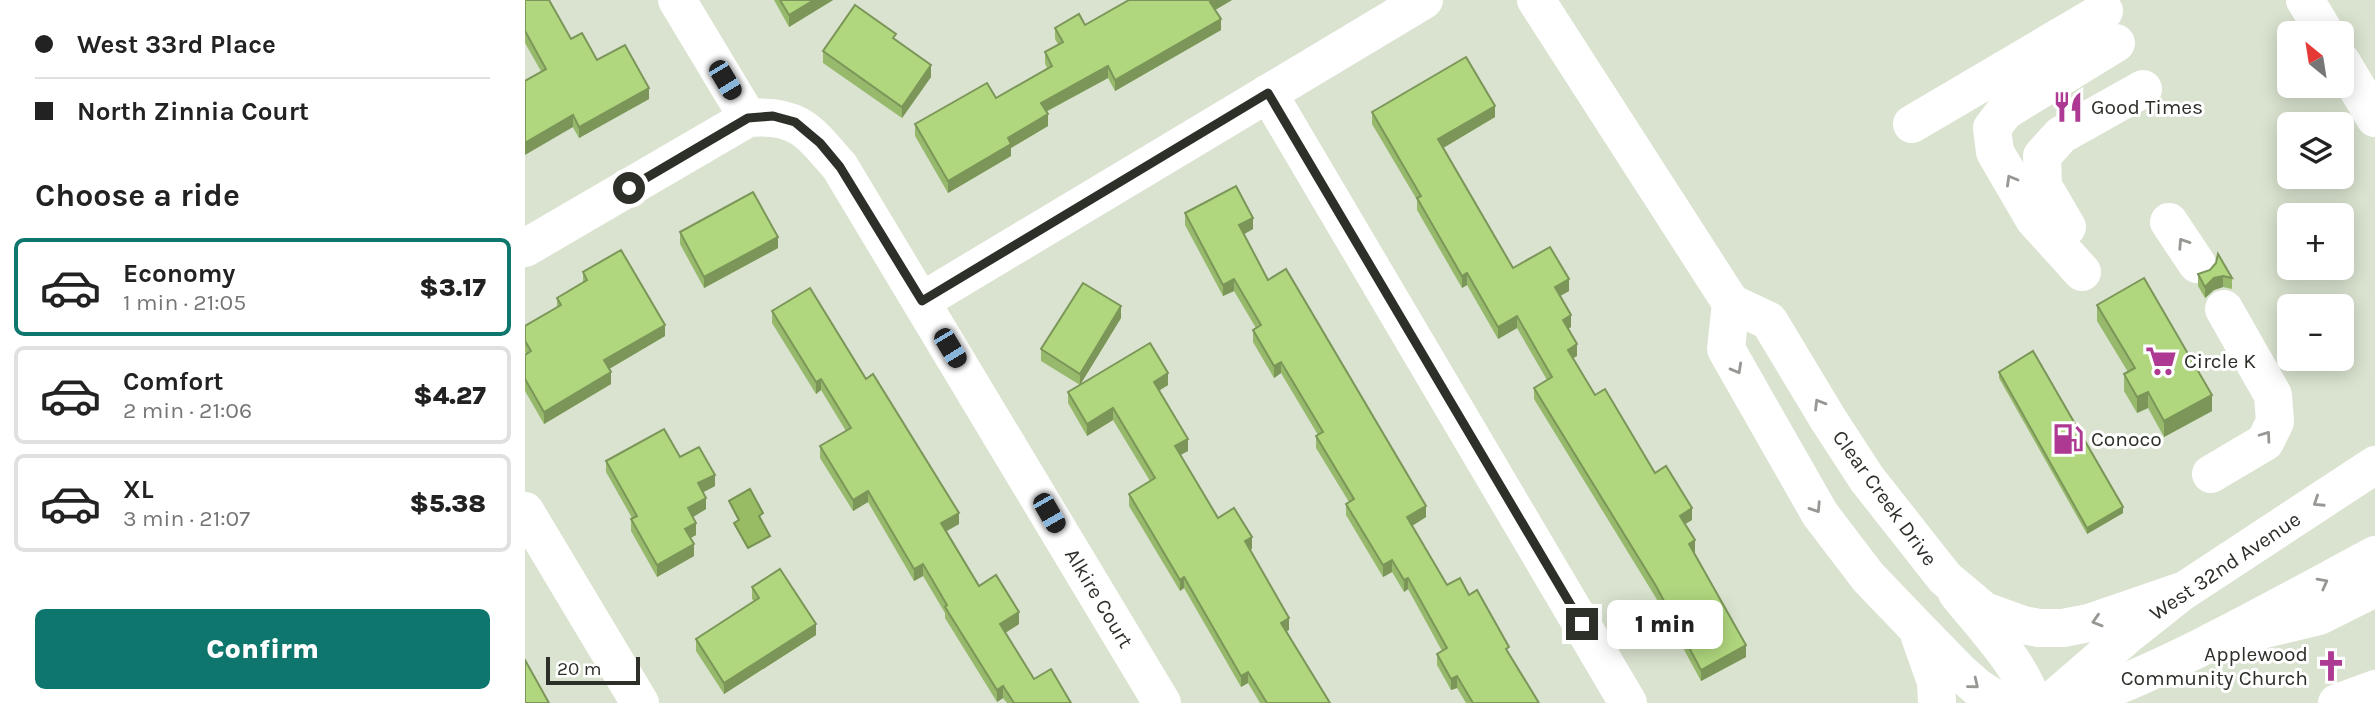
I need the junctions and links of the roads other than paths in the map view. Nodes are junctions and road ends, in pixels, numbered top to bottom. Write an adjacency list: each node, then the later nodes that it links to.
1 (677, 0): 9 (main road)
2 (1425, 0): 8 (main road)
3 (1536, 0): 16 (main road)
4 (2305, 0): 5 (main road)
5 (2318, 21)
6 (2354, 83): 10 (main road)
7 (2143, 89): 11 (main road, one-way to 11)
8 (1268, 93): 15 (main road); 30 (main road)
9 (748, 118): 13 (main road); 15 (main road, Alkire Court)
10 (2375, 118)
11 (1912, 124)
12 (2169, 222): 14 (main road, one-way to 12)
13 (525, 248)
14 (2197, 264)
15 (922, 301): 29 (main road, Alkire Court)
16 (1731, 303): 22 (main road, Clear Creek Drive, one-way to 16); 25 (main road, one-way to 25)
17 (2224, 309): 19 (main road, one-way to 17)
18 (2375, 465): 24 (main road, West 32nd Avenue, one-way to 24)
19 (2210, 474)
20 (525, 511): 28 (main road)
21 (2375, 555): 26 (main road, one-way to 21)
22 (1945, 578): 24 (main road, one-way to 22); 33 (main road, Clear Creek Drive)
23 (2375, 589): 26 (main road)
24 (2185, 590): 34 (main road, West 32nd Avenue)
25 (1915, 626): 31 (main road); 32 (main road, one-way to 32)
26 (2214, 641): 35 (main road)
27 (2375, 689): 36 (main road)
28 (640, 703)
29 (1162, 703)
30 (1628, 703)
31 (1937, 703)
32 (2002, 703)
33 (2032, 703)
34 (2049, 703)
35 (2074, 703)
36 (2337, 703)

